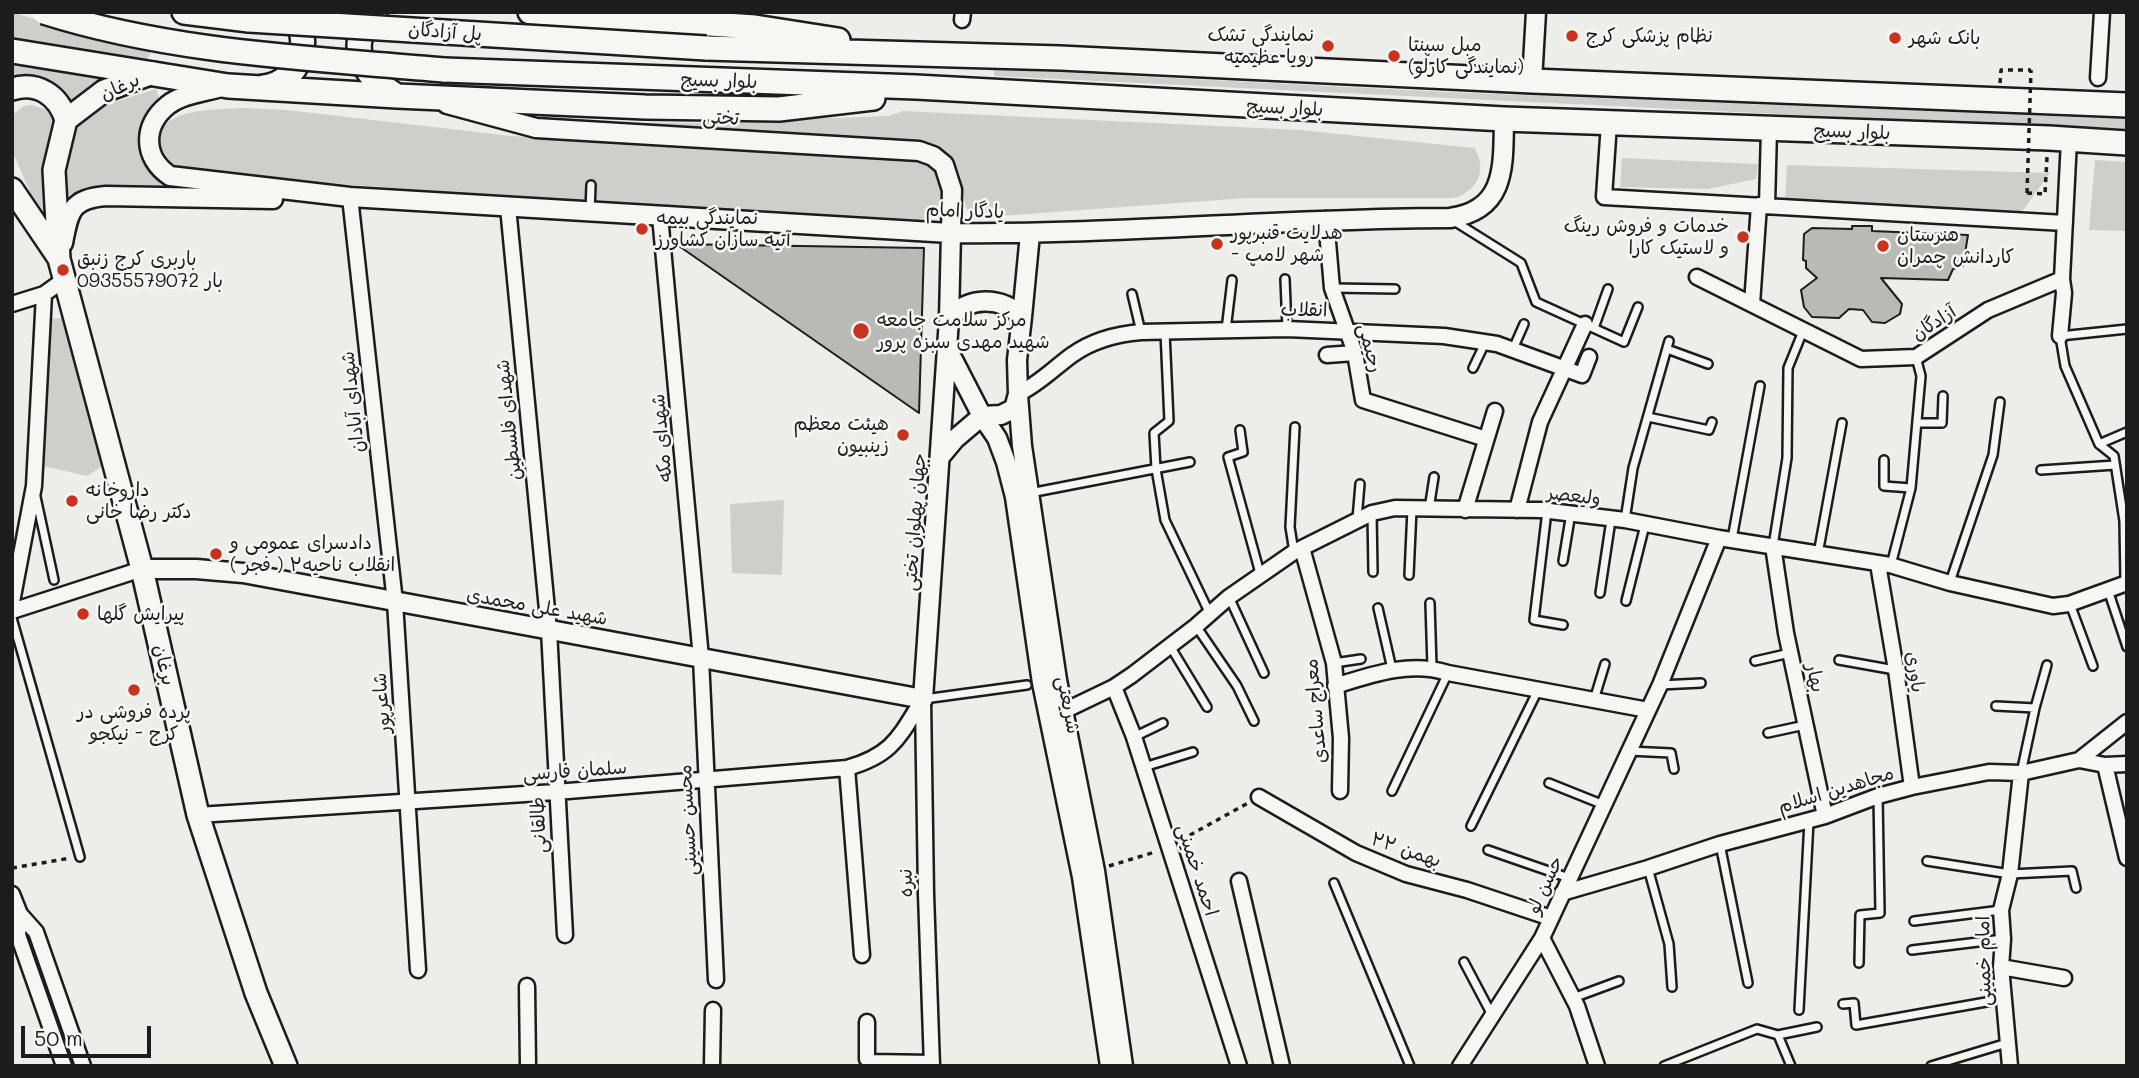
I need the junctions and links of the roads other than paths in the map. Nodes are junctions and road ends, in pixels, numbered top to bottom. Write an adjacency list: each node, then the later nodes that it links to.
1 (44, 12): 11 (main road, پل آزادگان, bridge)
2 (184, 12): 8 (main road, پل آزادگان, bridge)
3 (290, 12): 16 (main road)
4 (375, 12): 19 (main road)
5 (530, 12): 10 (main road)
6 (1536, 12): 14 (street)
7 (2102, 12): 13 (street)
8 (706, 48): 10 (main road, بلوار بسیج)
9 (12, 51): 12 (main road)
10 (917, 53): 14 (main road, بلوار بسیج)
11 (444, 70): 18 (main road, بلوار بسیج)
12 (153, 73): 15 (main road); 23 (main road, برغان)
13 (2098, 78)
14 (1532, 81): 21 (main road, بلوار بسیج)
15 (228, 86): 16 (main road); 30 (street)
16 (254, 88): 19 (main road)
17 (12, 89): 23 (main road)
18 (939, 90): 20 (main road); 22 (main road, بلوار بسیج)
19 (397, 96): 20 (main road)
20 (427, 98): 38 (street, تختی)
21 (2127, 105)
22 (1504, 119): 24 (main road, بلوار بسیج); 35 (street, یادگار امام)
23 (66, 120): 40 (main road, برغان)
24 (1609, 123): 25 (main road, بلوار بسیج); 31 (street)
25 (1769, 129): 26 (main road, بلوار بسیج); 31 (street)
26 (2059, 139): 27 (main road, بلوار بسیج); 37 (street)
27 (2127, 143)
28 (591, 185): 33 (lane)
29 (12, 190): 40 (main road, برغان)
30 (350, 197): 32 (street, یادگار امام); 40 (street); 129 (street, شهدای آبادان)
31 (1763, 205): 37 (street); 51 (street)
32 (508, 207): 33 (street, یادگار امام); 138 (street, شهدای فلسطین)
33 (590, 212): 34 (street, یادگار امام)
34 (660, 216): 38 (street, یادگار امام); 142 (street, شهدای مکه)
35 (1450, 218): 36 (street, یادگار امام); 56 (lane)
36 (1326, 219): 39 (street, یادگار امام); 45 (street, رحیمی)
37 (2065, 223): 43 (street)
38 (950, 233): 39 (street, یادگار امام); 54 (street)
39 (1030, 234): 53 (street, شریعتی)
40 (62, 269): 48 (street); 117 (main road, برغان)
41 (1697, 277): 51 (street, آزادگان)
42 (1285, 279): 57 (lane)
43 (2062, 279): 64 (street); 71 (street, آزادگان)
44 (1232, 280): 62 (lane)
45 (1332, 288): 46 (lane); 59 (street, رحیمی)
46 (1395, 289)
47 (1608, 289): 56 (lane)
48 (44, 294): 50 (street); 98 (street)
49 (1132, 294): 63 (lane)
50 (12, 304)
51 (1752, 304): 60 (street, آزادگان)
52 (1638, 307): 56 (lane)
53 (1022, 317): 54 (street); 76 (street, شریعتی)
54 (948, 319): 66 (street, جهان پهلوان تختی)
55 (1524, 324): 67 (lane)
56 (1590, 326): 73 (street)
57 (1287, 329): 59 (street, انقلاب); 62 (street, انقلاب)
58 (2127, 329): 64 (lane)
59 (1346, 330): 65 (street, انقلاب); 68 (street, رحیمی)
60 (1803, 330): 71 (street, آزادگان); 112 (lane)
61 (1165, 331): 62 (street, انقلاب); 63 (street, انقلاب); 94 (lane)
62 (1226, 331)
63 (1141, 332): 76 (street, انقلاب)
64 (2060, 336): 89 (lane)
65 (1485, 342): 67 (street, انقلاب); 74 (lane)
66 (947, 348): 80 (street, شریعتی); 90 (street, جهان پهلوان تختی)
67 (1513, 349): 73 (street, انقلاب)
68 (1355, 353): 69 (street); 88 (street, رحیمی)
69 (1327, 355)
70 (1589, 357): 73 (street)
71 (1916, 358): 84 (lane)
72 (1708, 364): 81 (lane)
73 (1565, 367): 104 (street)
74 (1473, 368)
75 (1760, 386): 111 (lane)
76 (1018, 394): 80 (street); 100 (street, شریعتی)
77 (1943, 396): 84 (lane)
78 (2000, 402): 122 (lane)
79 (1495, 411): 88 (street)
80 (982, 416): 90 (street); 246 (street, شریعتی)
81 (1648, 417): 82 (lane); 109 (lane)
82 (1712, 422)
83 (1842, 423): 114 (lane)
84 (1918, 423): 99 (lane)
85 (1295, 427): 113 (lane)
86 (1240, 430): 120 (lane)
87 (2127, 432): 89 (lane)
88 (1486, 439): 103 (street)
89 (2099, 444): 93 (lane)
90 (940, 457): 161 (street, جهان پهلوان تختی)
91 (1884, 460): 99 (lane)
92 (1190, 462): 94 (lane)
93 (2115, 465): 95 (lane); 123 (lane)
94 (1156, 469): 100 (lane); 134 (lane)
95 (2041, 470)
96 (1434, 477): 102 (lane)
97 (1360, 484): 108 (lane)
98 (34, 486): 121 (lane); 128 (street)
99 (1911, 488): 116 (lane)
100 (1029, 493): 167 (street, شریعتی)
101 (1412, 509): 102 (street, ولیعصر); 107 (street, ولیعصر); 119 (lane)
102 (1429, 510): 103 (street, ولیعصر)
103 (1465, 510): 104 (street, ولیعصر)
104 (1517, 510): 105 (street, ولیعصر)
105 (1547, 511): 106 (street, ولیعصر); 136 (lane)
106 (1571, 512): 109 (street, ولیعصر); 115 (lane)
107 (1372, 513): 108 (street, ولیعصر); 118 (lane)
108 (1357, 520): 113 (street, ولیعصر)
109 (1618, 520): 110 (street, ولیعصر); 125 (lane)
110 (1645, 525): 111 (street, ولیعصر); 127 (lane)
111 (1725, 539): 112 (street, ولیعصر); 157 (street, حسن لو)
112 (1773, 546): 114 (street, ولیعصر); 141 (street, بهار)
113 (1298, 550): 120 (street, ولیعصر); 146 (street, معراج ساعدی)
114 (1818, 554): 116 (street, ولیعصر)
115 (1563, 561)
116 (1884, 565): 122 (street, ولیعصر); 152 (street, یاوری)
117 (142, 569): 129 (street, شهید علی محمدی); 133 (street); 193 (main road, برغان)
118 (1373, 572)
119 (1409, 575)
120 (1261, 577): 126 (street, ولیعصر)
121 (54, 580)
122 (1950, 583): 131 (street, ولیعصر)
123 (2126, 583): 124 (street, ولیعصر)
124 (2108, 590): 131 (street, ولیعصر); 140 (lane)
125 (1601, 593)
126 (1229, 597): 134 (street, ولیعصر); 153 (lane)
127 (1626, 601)
128 (12, 602)
129 (395, 602): 138 (street, شهید علی محمدی); 191 (street, شاعرپور)
130 (1430, 603): 150 (lane)
131 (2069, 604): 149 (lane)
132 (1378, 608): 151 (lane)
133 (12, 611)
134 (1210, 615): 137 (street, ولیعصر)
135 (12, 618): 199 (lane)
136 (1563, 625)
137 (1196, 626): 139 (street, ولیعصر); 168 (lane)
138 (549, 630): 142 (street, شهید علی محمدی); 188 (street, طالقانی)
139 (1170, 646): 159 (street, ولیعصر); 164 (lane)
140 (2127, 647)
141 (1790, 653): 145 (lane); 171 (street, بهار)
142 (701, 658): 161 (street, شهید علی محمدی); 183 (street, محسن حسینی)
143 (1361, 659): 146 (lane)
144 (1839, 660): 152 (lane)
145 (1755, 661)
146 (1334, 663): 158 (street, معراج ساعدی)
147 (1605, 664): 162 (lane)
148 (2047, 665): 165 (lane)
149 (2093, 666)
150 (1432, 667): 151 (street); 154 (street)
151 (1392, 669): 158 (street)
152 (1896, 670): 185 (street, یاوری)
153 (1264, 673)
154 (1448, 673): 160 (street); 187 (lane)
155 (1701, 683): 157 (lane)
156 (1027, 685): 161 (lane)
157 (1660, 685): 166 (street, حسن لو)
158 (1335, 686): 186 (street, معراج ساعدی)
159 (1114, 687): 167 (street, ولیعصر); 173 (street, احمد خمینی)
160 (1539, 690): 162 (street); 196 (lane)
161 (923, 699): 180 (street, سلمان فارسی); 239 (street, نبره)
162 (1593, 700): 166 (street)
163 (1996, 706): 165 (lane)
164 (1207, 707)
165 (2035, 708): 182 (lane)
166 (1648, 710): 175 (street, حسن لو)
167 (1064, 711): 247 (street, شریعتی)
168 (1254, 721)
169 (2127, 722): 176 (street)
170 (1163, 723): 173 (lane)
171 (1805, 725): 172 (lane); 194 (street, بهار)
172 (1768, 733)
173 (1134, 737): 179 (street, احمد خمینی)
174 (1193, 751): 179 (lane)
175 (1629, 751): 181 (lane); 192 (street, حسن لو)
176 (2079, 760): 178 (street, مجاهدین اسلام); 182 (street, مجاهدین اسلام)
177 (2127, 764): 178 (street, مجاهدین اسلام)
178 (2105, 765): 200 (street)
179 (1144, 767): 248 (street, احمد خمینی)
180 (846, 768): 183 (street, سلمان فارسی); 218 (street)
181 (1674, 769)
182 (2021, 773): 185 (street, مجاهدین اسلام); 203 (street, امام خمینی)
183 (705, 780): 188 (street, سلمان فارسی); 224 (street, محسن حسینی)
184 (1549, 783): 192 (lane)
185 (1912, 787): 189 (street, مجاهدین اسلام)
186 (1340, 791)
187 (1392, 791)
188 (556, 792): 191 (street, سلمان فارسی); 214 (street, طالقانی)
189 (1878, 796): 194 (street, مجاهدین اسلام); 220 (lane)
190 (1259, 797): 212 (street, ۲۲ بهمن)
191 (407, 803): 193 (street, سلمان فارسی); 222 (street, شاعرپور)
192 (1604, 804): 204 (street, حسن لو)
193 (198, 815): 243 (main road, برغان)
194 (1825, 816): 195 (street, مجاهدین اسلام)
195 (1809, 820): 197 (street, مجاهدین اسلام); 233 (lane)
196 (1471, 825)
197 (1720, 844): 202 (street, مجاهدین اسلام); 226 (lane)
198 (1488, 850): 204 (lane)
199 (80, 857)
200 (2127, 858)
201 (1927, 861): 203 (lane)
202 (1648, 869): 208 (street, مجاهدین اسلام); 228 (lane)
203 (2010, 874): 207 (lane); 210 (street, امام خمینی)
204 (1569, 878): 208 (street, حسن لو)
205 (1239, 881): 249 (street)
206 (1334, 883): 250 (lane)
207 (2076, 888)
208 (1562, 893): 212 (street, حسن لو)
209 (12, 894): 211 (street)
210 (2001, 910): 213 (lane); 216 (street, امام خمینی)
211 (20, 914): 241 (street); 242 (street)
212 (1551, 918): 215 (street, حسن لو)
213 (1914, 922)
214 (565, 935)
215 (1542, 938): 229 (street); 234 (street, حسن لو)
216 (2003, 939): 217 (lane); 221 (street, امام خمینی)
217 (1912, 950)
218 (862, 956)
219 (1464, 961): 234 (lane)
220 (1858, 963)
221 (2001, 967): 223 (street); 230 (street, امام خمینی)
222 (418, 970)
223 (2064, 978)
224 (716, 980)
225 (1619, 981): 229 (lane)
226 (1748, 983)
227 (527, 986): 244 (street)
228 (1672, 987)
229 (1573, 998): 240 (street)
230 (2003, 999): 231 (lane); 238 (street, امام خمینی)
231 (1843, 1004)
232 (713, 1010): 245 (street)
233 (1799, 1010)
234 (1492, 1016): 251 (street, حسن لو)
235 (867, 1022): 239 (street)
236 (1818, 1027): 237 (lane)
237 (1778, 1035): 252 (lane); 253 (lane)
238 (2007, 1043): 254 (lane); 255 (street, امام خمینی)
239 (932, 1064)
240 (1596, 1065)
241 (64, 1066)
242 (82, 1066)
243 (286, 1066)
244 (528, 1066)
245 (712, 1066)
246 (1110, 1066)
247 (1123, 1066)
248 (1238, 1066)
249 (1282, 1066)
250 (1410, 1066)
251 (1460, 1066)
252 (1664, 1066)
253 (1791, 1066)
254 (1931, 1066)
255 (2010, 1066)

